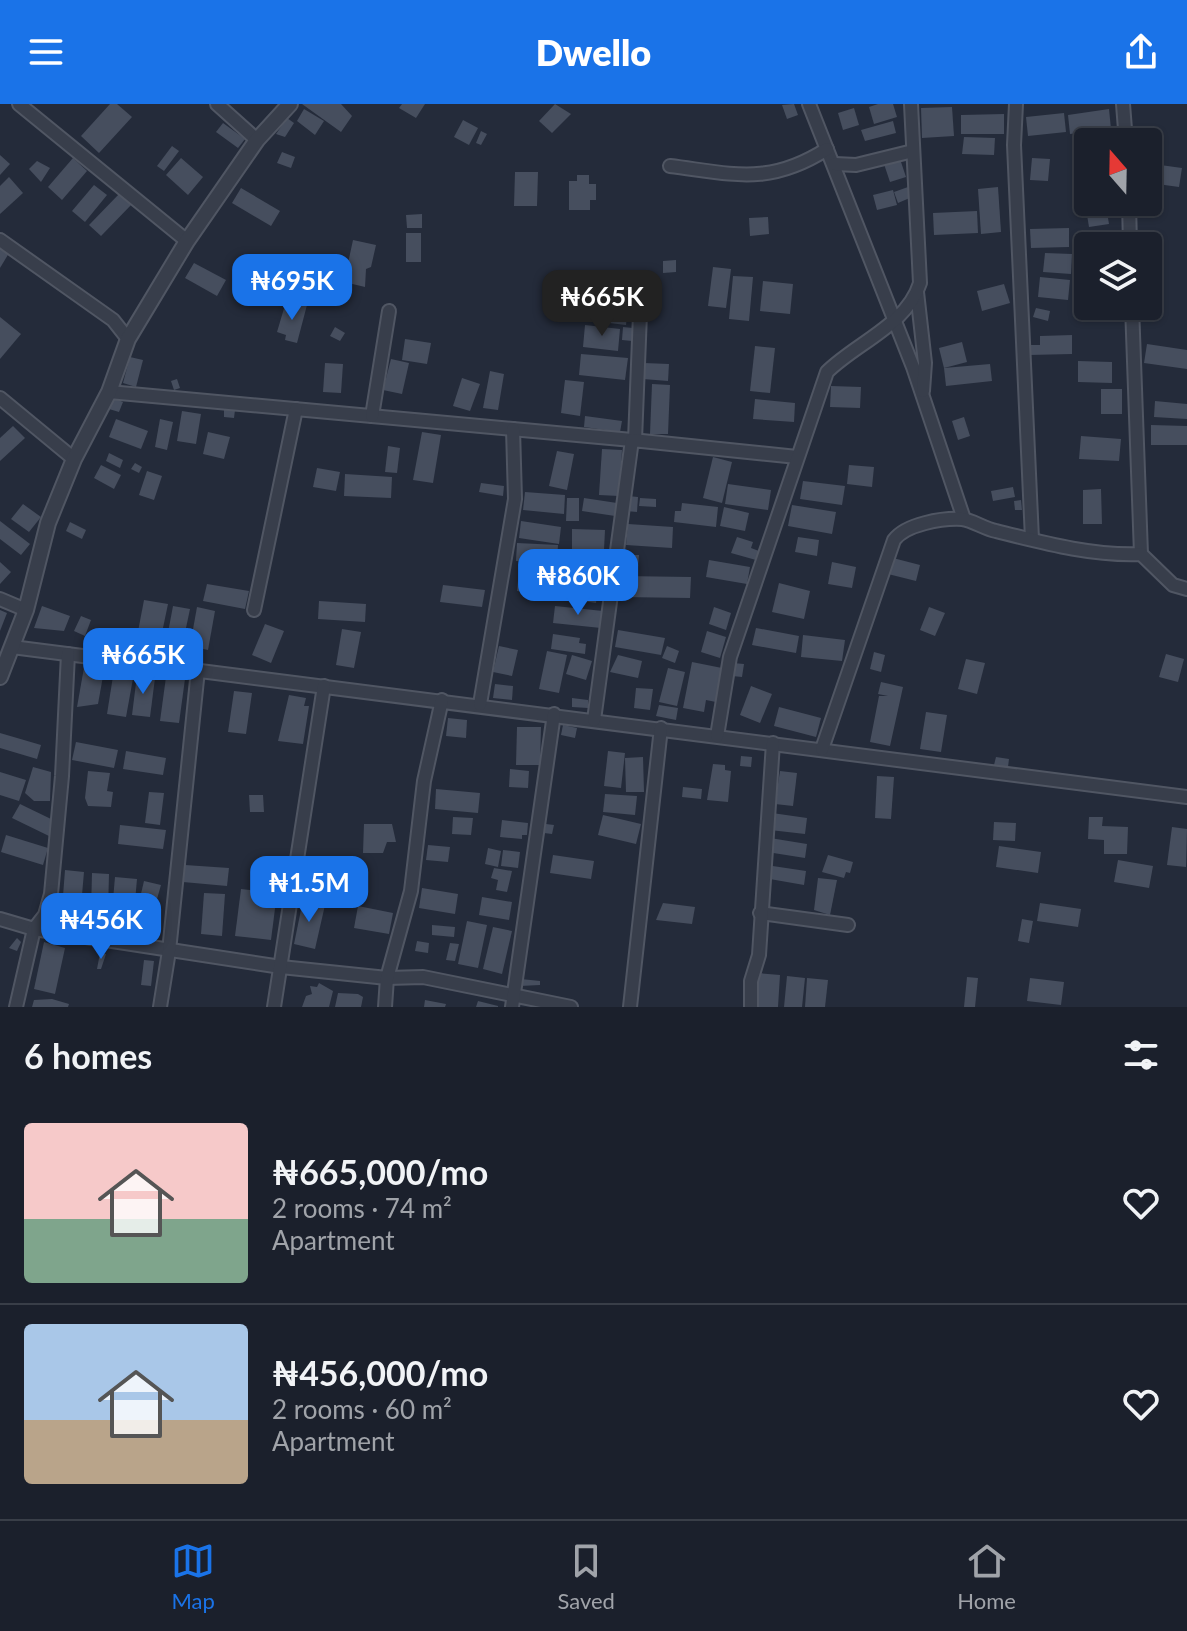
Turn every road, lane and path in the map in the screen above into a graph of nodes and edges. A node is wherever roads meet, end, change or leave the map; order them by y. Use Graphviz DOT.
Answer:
graph roads {
  1 [pos="19,104"];
  2 [pos="217,104"];
  3 [pos="290,104"];
  4 [pos="809,104"];
  5 [pos="911,104"];
  6 [pos="1016,104"];
  7 [pos="1123,104"];
  8 [pos="1125,128"];
  9 [pos="257,140"];
  10 [pos="827,149"];
  11 [pos="913,151"];
  12 [pos="835,164"];
  13 [pos="670,166"];
  14 [pos="0,240"];
  15 [pos="187,241"];
  16 [pos="917,292"];
  17 [pos="389,311"];
  18 [pos="640,314"];
  19 [pos="895,320"];
  20 [pos="1133,320"];
  21 [pos="128,339"];
  22 [pos="109,392"];
  23 [pos="922,394"];
  24 [pos="0,398"];
  25 [pos="296,409"];
  26 [pos="372,416"];
  27 [pos="513,429"];
  28 [pos="633,440"];
  29 [pos="797,457"];
  30 [pos="74,459"];
  31 [pos="964,519"];
  32 [pos="1032,539"];
  33 [pos="1141,554"];
  34 [pos="1187,589"];
  35 [pos="0,599"];
  36 [pos="26,610"];
  37 [pos="254,610"];
  38 [pos="12,647"];
  39 [pos="68,654"];
  40 [pos="198,670"];
  41 [pos="0,677"];
  42 [pos="324,686"];
  43 [pos="442,700"];
  44 [pos="480,704"];
  45 [pos="554,714"];
  46 [pos="594,720"];
  47 [pos="661,728"];
  48 [pos="717,736"];
  49 [pos="773,743"];
  50 [pos="822,749"];
  51 [pos="1187,797"];
  52 [pos="760,913"];
  53 [pos="0,919"];
  54 [pos="848,925"];
  55 [pos="34,929"];
  56 [pos="169,951"];
  57 [pos="281,967"];
  58 [pos="387,978"];
  59 [pos="513,1001"];
  60 [pos="16,1007"];
  61 [pos="160,1007"];
  62 [pos="274,1007"];
  63 [pos="385,1007"];
  64 [pos="571,1007"];
  65 [pos="630,1007"];
  66 [pos="751,1007"];
  1 -- 15 [label="street"];
  2 -- 9 [label="street"];
  3 -- 9 [label="street"];
  4 -- 10 [label="street"];
  5 -- 11 [label="street"];
  6 -- 32 [label="street"];
  7 -- 8 [label="street"];
  9 -- 15 [label="street"];
  10 -- 12 [label="street"];
  10 -- 13 [label="street"];
  11 -- 12 [label="street"];
  11 -- 16 [label="street"];
  12 -- 19 [label="street"];
  14 -- 21 [label="street"];
  15 -- 21 [label="street"];
  16 -- 19 [label="street"];
  16 -- 23 [label="street"];
  17 -- 26 [label="street"];
  18 -- 28 [label="street"];
  19 -- 23 [label="street"];
  19 -- 29 [label="street"];
  20 -- 33 [label="street"];
  21 -- 22 [label="street"];
  22 -- 25 [label="street"];
  22 -- 30 [label="street"];
  23 -- 31 [label="street"];
  24 -- 30 [label="street"];
  25 -- 26 [label="street"];
  25 -- 37 [label="street"];
  26 -- 27 [label="street"];
  27 -- 28 [label="street"];
  27 -- 44 [label="street"];
  28 -- 29 [label="street"];
  28 -- 46 [label="street"];
  29 -- 48 [label="street"];
  30 -- 36 [label="street"];
  31 -- 32 [label="street"];
  31 -- 50 [label="street"];
  32 -- 33 [label="street"];
  33 -- 34 [label="street"];
  35 -- 36 [label="street"];
  36 -- 38 [label="street"];
  38 -- 39 [label="street"];
  38 -- 41 [label="street"];
  39 -- 40 [label="street"];
  39 -- 55 [label="street"];
  40 -- 42 [label="street"];
  40 -- 56 [label="street"];
  42 -- 43 [label="street"];
  42 -- 57 [label="street"];
  43 -- 44 [label="street"];
  43 -- 58 [label="street"];
  44 -- 45 [label="street"];
  45 -- 46 [label="street"];
  45 -- 59 [label="street"];
  46 -- 47 [label="street"];
  47 -- 48 [label="street"];
  47 -- 65 [label="street"];
  48 -- 49 [label="street"];
  49 -- 50 [label="street"];
  49 -- 52 [label="street"];
  50 -- 51 [label="street"];
  52 -- 54 [label="street"];
  52 -- 66 [label="street"];
  53 -- 55 [label="street"];
  55 -- 56 [label="street"];
  55 -- 60 [label="street"];
  56 -- 57 [label="street"];
  56 -- 61 [label="street"];
  57 -- 58 [label="street"];
  57 -- 62 [label="street"];
  58 -- 59 [label="street"];
  58 -- 63 [label="street"];
  59 -- 64 [label="street"];
}
